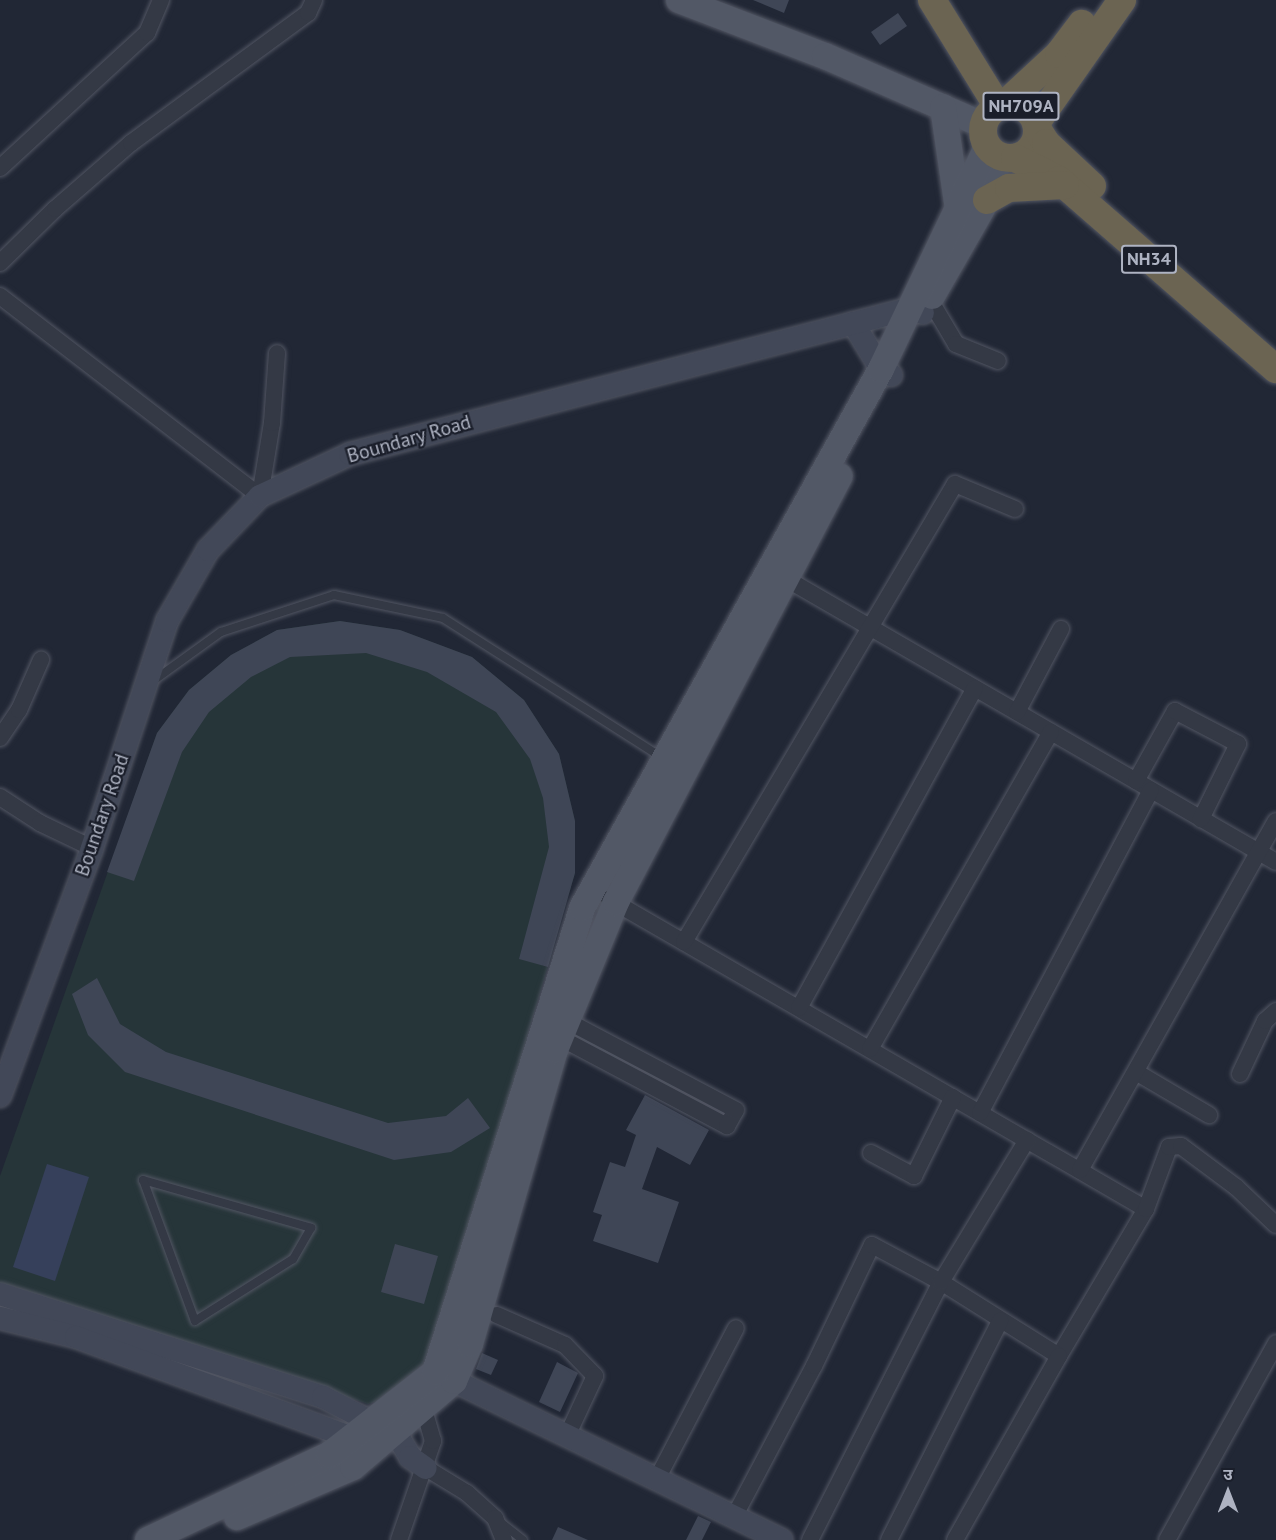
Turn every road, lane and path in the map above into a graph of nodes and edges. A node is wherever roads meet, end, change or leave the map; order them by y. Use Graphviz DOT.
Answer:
graph roads {
  1 [pos="161,0"];
  2 [pos="314,0"];
  3 [pos="679,0"];
  4 [pos="932,0"];
  5 [pos="1100,0"];
  6 [pos="1122,0"];
  7 [pos="943,107"];
  8 [pos="1037,126"];
  9 [pos="998,133"];
  10 [pos="0,168"];
  11 [pos="1065,185"];
  12 [pos="987,200"];
  13 [pos="957,203"];
  14 [pos="0,263"];
  15 [pos="1183,277"];
  16 [pos="0,296"];
  17 [pos="922,307"];
  18 [pos="853,323"];
  19 [pos="1276,346"];
  20 [pos="277,353"];
  21 [pos="998,361"];
  22 [pos="1276,369"];
  23 [pos="886,372"];
  24 [pos="260,496"];
  25 [pos="1015,509"];
  26 [pos="778,574"];
  27 [pos="871,628"];
  28 [pos="1061,629"];
  29 [pos="41,660"];
  30 [pos="146,686"];
  31 [pos="975,688"];
  32 [pos="1017,712"];
  33 [pos="1051,732"];
  34 [pos="0,738"];
  35 [pos="674,765"];
  36 [pos="1143,785"];
  37 [pos="0,797"];
  38 [pos="1201,819"];
  39 [pos="1276,821"];
  40 [pos="92,848"];
  41 [pos="1260,853"];
  42 [pos="1276,862"];
  43 [pos="591,892"];
  44 [pos="616,902"];
  45 [pos="684,942"];
  46 [pos="799,1008"];
  47 [pos="1276,1011"];
  48 [pos="556,1029"];
  49 [pos="870,1049"];
  50 [pos="1136,1072"];
  51 [pos="1240,1074"];
  52 [pos="0,1096"];
  53 [pos="953,1097"];
  54 [pos="980,1113"];
  55 [pos="1209,1115"];
  56 [pos="1027,1140"];
  57 [pos="871,1153"];
  58 [pos="1080,1170"];
  59 [pos="1146,1209"];
  60 [pos="1276,1225"];
  61 [pos="941,1282"];
  62 [pos="0,1294"];
  63 [pos="497,1315"];
  64 [pos="0,1318"];
  65 [pos="195,1321"];
  66 [pos="1000,1321"];
  67 [pos="736,1328"];
  68 [pos="1276,1343"];
  69 [pos="1059,1356"];
  70 [pos="445,1376"];
  71 [pos="423,1407"];
  72 [pos="373,1435"];
  73 [pos="567,1436"];
  74 [pos="418,1463"];
  75 [pos="657,1479"];
  76 [pos="734,1516"];
  77 [pos="495,1518"];
  78 [pos="148,1540"];
  79 [pos="184,1540"];
  80 [pos="399,1540"];
  81 [pos="504,1540"];
  82 [pos="523,1540"];
  83 [pos="782,1540"];
  84 [pos="810,1540"];
  85 [pos="889,1540"];
  86 [pos="955,1540"];
  87 [pos="1167,1540"];
  1 -- 10 [label="street"];
  2 -- 14 [label="street"];
  3 -- 7 [label="main road"];
  4 -- 9 [label="highway, NH709A"];
  5 -- 9 [label="highway"];
  6 -- 8 [label="highway"];
  7 -- 9 [label="main road"];
  7 -- 13 [label="main road"];
  8 -- 9 [label="highway, NH709A"];
  8 -- 9 [label="highway, NH709A"];
  8 -- 15 [label="highway, NH34"];
  9 -- 11 [label="highway, NH34"];
  9 -- 12 [label="main road"];
  9 -- 13 [label="main road"];
  11 -- 12 [label="highway"];
  11 -- 15 [label="highway, NH34"];
  12 -- 17 [label="main road"];
  13 -- 17 [label="main road"];
  15 -- 19 [label="highway, NH34"];
  15 -- 22 [label="highway, NH34"];
  16 -- 24 [label="street"];
  17 -- 18 [label="street, Boundary Road"];
  17 -- 21 [label="street"];
  17 -- 23 [label="main road"];
  18 -- 23 [label="street"];
  18 -- 24 [label="street, Boundary Road"];
  20 -- 24 [label="street"];
  23 -- 26 [label="main road"];
  24 -- 30 [label="street, Boundary Road"];
  25 -- 27 [label="street"];
  26 -- 27 [label="street"];
  26 -- 35 [label="main road"];
  27 -- 31 [label="street"];
  27 -- 45 [label="street"];
  28 -- 32 [label="street"];
  29 -- 34 [label="street"];
  30 -- 35 [label="lane"];
  30 -- 40 [label="street, Boundary Road"];
  31 -- 32 [label="street"];
  31 -- 46 [label="street"];
  32 -- 33 [label="street"];
  33 -- 36 [label="street"];
  33 -- 49 [label="street"];
  35 -- 43 [label="main road"];
  35 -- 44 [label="main road"];
  36 -- 38 [label="street"];
  36 -- 38 [label="street"];
  36 -- 54 [label="street"];
  37 -- 40 [label="street"];
  38 -- 41 [label="street"];
  39 -- 41 [label="street"];
  40 -- 52 [label="street, Boundary Road"];
  41 -- 42 [label="street"];
  41 -- 50 [label="street"];
  43 -- 44 [label="street"];
  43 -- 48 [label="main road"];
  44 -- 45 [label="street"];
  44 -- 48 [label="main road"];
  45 -- 46 [label="street"];
  46 -- 49 [label="street"];
  47 -- 51 [label="street"];
  48 -- 48 [label="street"];
  48 -- 70 [label="main road"];
  49 -- 53 [label="street"];
  50 -- 55 [label="street"];
  50 -- 58 [label="street"];
  53 -- 54 [label="street"];
  53 -- 57 [label="street"];
  54 -- 56 [label="street"];
  56 -- 58 [label="street"];
  56 -- 61 [label="street"];
  58 -- 59 [label="street"];
  59 -- 60 [label="street"];
  59 -- 69 [label="street"];
  61 -- 66 [label="street"];
  61 -- 76 [label="street"];
  61 -- 84 [label="street"];
  62 -- 72 [label="street"];
  63 -- 73 [label="street"];
  64 -- 72 [label="street"];
  65 -- 65 [label="lane"];
  66 -- 69 [label="street"];
  66 -- 85 [label="street"];
  67 -- 75 [label="street"];
  68 -- 87 [label="street"];
  69 -- 86 [label="street"];
  70 -- 71 [label="main road"];
  70 -- 72 [label="main road"];
  70 -- 73 [label="street"];
  71 -- 72 [label="main road"];
  71 -- 74 [label="street"];
  72 -- 74 [label="street"];
  72 -- 78 [label="main road"];
  72 -- 79 [label="main road"];
  73 -- 75 [label="street"];
  74 -- 77 [label="street"];
  74 -- 80 [label="street"];
  75 -- 76 [label="street"];
  76 -- 83 [label="street"];
  77 -- 81 [label="street"];
  77 -- 82 [label="lane"];
}
